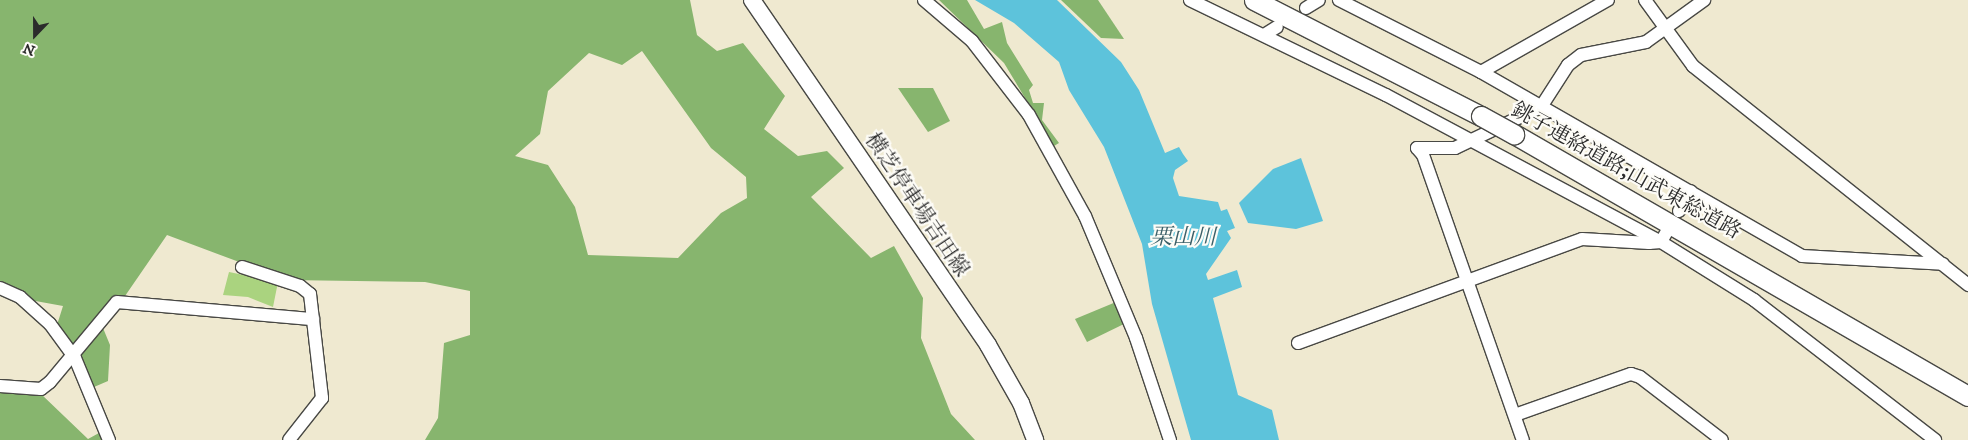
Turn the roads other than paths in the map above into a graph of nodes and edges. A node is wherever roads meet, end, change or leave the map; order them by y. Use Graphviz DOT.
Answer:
graph roads {
  1 [pos="752,0"];
  2 [pos="924,0"];
  3 [pos="1190,0"];
  4 [pos="1254,0"];
  5 [pos="1319,0"];
  6 [pos="1339,0"];
  7 [pos="1608,0"];
  8 [pos="1644,0"];
  9 [pos="1704,0"];
  10 [pos="1306,8"];
  11 [pos="1277,27"];
  12 [pos="1665,32"];
  13 [pos="1264,35"];
  14 [pos="1481,72"];
  15 [pos="1541,108"];
  16 [pos="1470,138"];
  17 [pos="1691,191"];
  18 [pos="1679,211"];
  19 [pos="1664,236"];
  20 [pos="1943,264"];
  21 [pos="242,267"];
  22 [pos="1466,281"];
  23 [pos="1968,285"];
  24 [pos="0,288"];
  25 [pos="314,319"];
  26 [pos="1298,343"];
  27 [pos="75,358"];
  28 [pos="0,386"];
  29 [pos="1968,396"];
  30 [pos="1515,415"];
  31 [pos="109,440"];
  32 [pos="289,440"];
  33 [pos="1035,440"];
  34 [pos="1170,440"];
  35 [pos="1523,440"];
  36 [pos="1722,440"];
  37 [pos="1935,440"];
  1 -- 33 [label="main road, 横芝停車場吉田線"];
  2 -- 34 [label="street"];
  3 -- 13 [label="street"];
  4 -- 29 [label="highway, 銚子連絡道路;山武東総道路, bridge"];
  5 -- 10 [label="street"];
  6 -- 14 [label="street"];
  7 -- 14 [label="street"];
  8 -- 12 [label="street"];
  9 -- 12 [label="street"];
  11 -- 13 [label="street"];
  12 -- 15 [label="street"];
  12 -- 20 [label="street"];
  13 -- 16 [label="street"];
  14 -- 15 [label="street"];
  15 -- 16 [label="street"];
  15 -- 17 [label="street"];
  16 -- 19 [label="street"];
  16 -- 22 [label="street"];
  17 -- 18 [label="street"];
  17 -- 20 [label="street"];
  19 -- 22 [label="street"];
  19 -- 37 [label="street"];
  20 -- 23 [label="street"];
  21 -- 25 [label="street"];
  22 -- 26 [label="street"];
  22 -- 30 [label="street"];
  24 -- 27 [label="street"];
  25 -- 27 [label="street"];
  25 -- 32 [label="street"];
  27 -- 28 [label="street"];
  27 -- 31 [label="street"];
  30 -- 35 [label="street"];
  30 -- 36 [label="street"];
}
